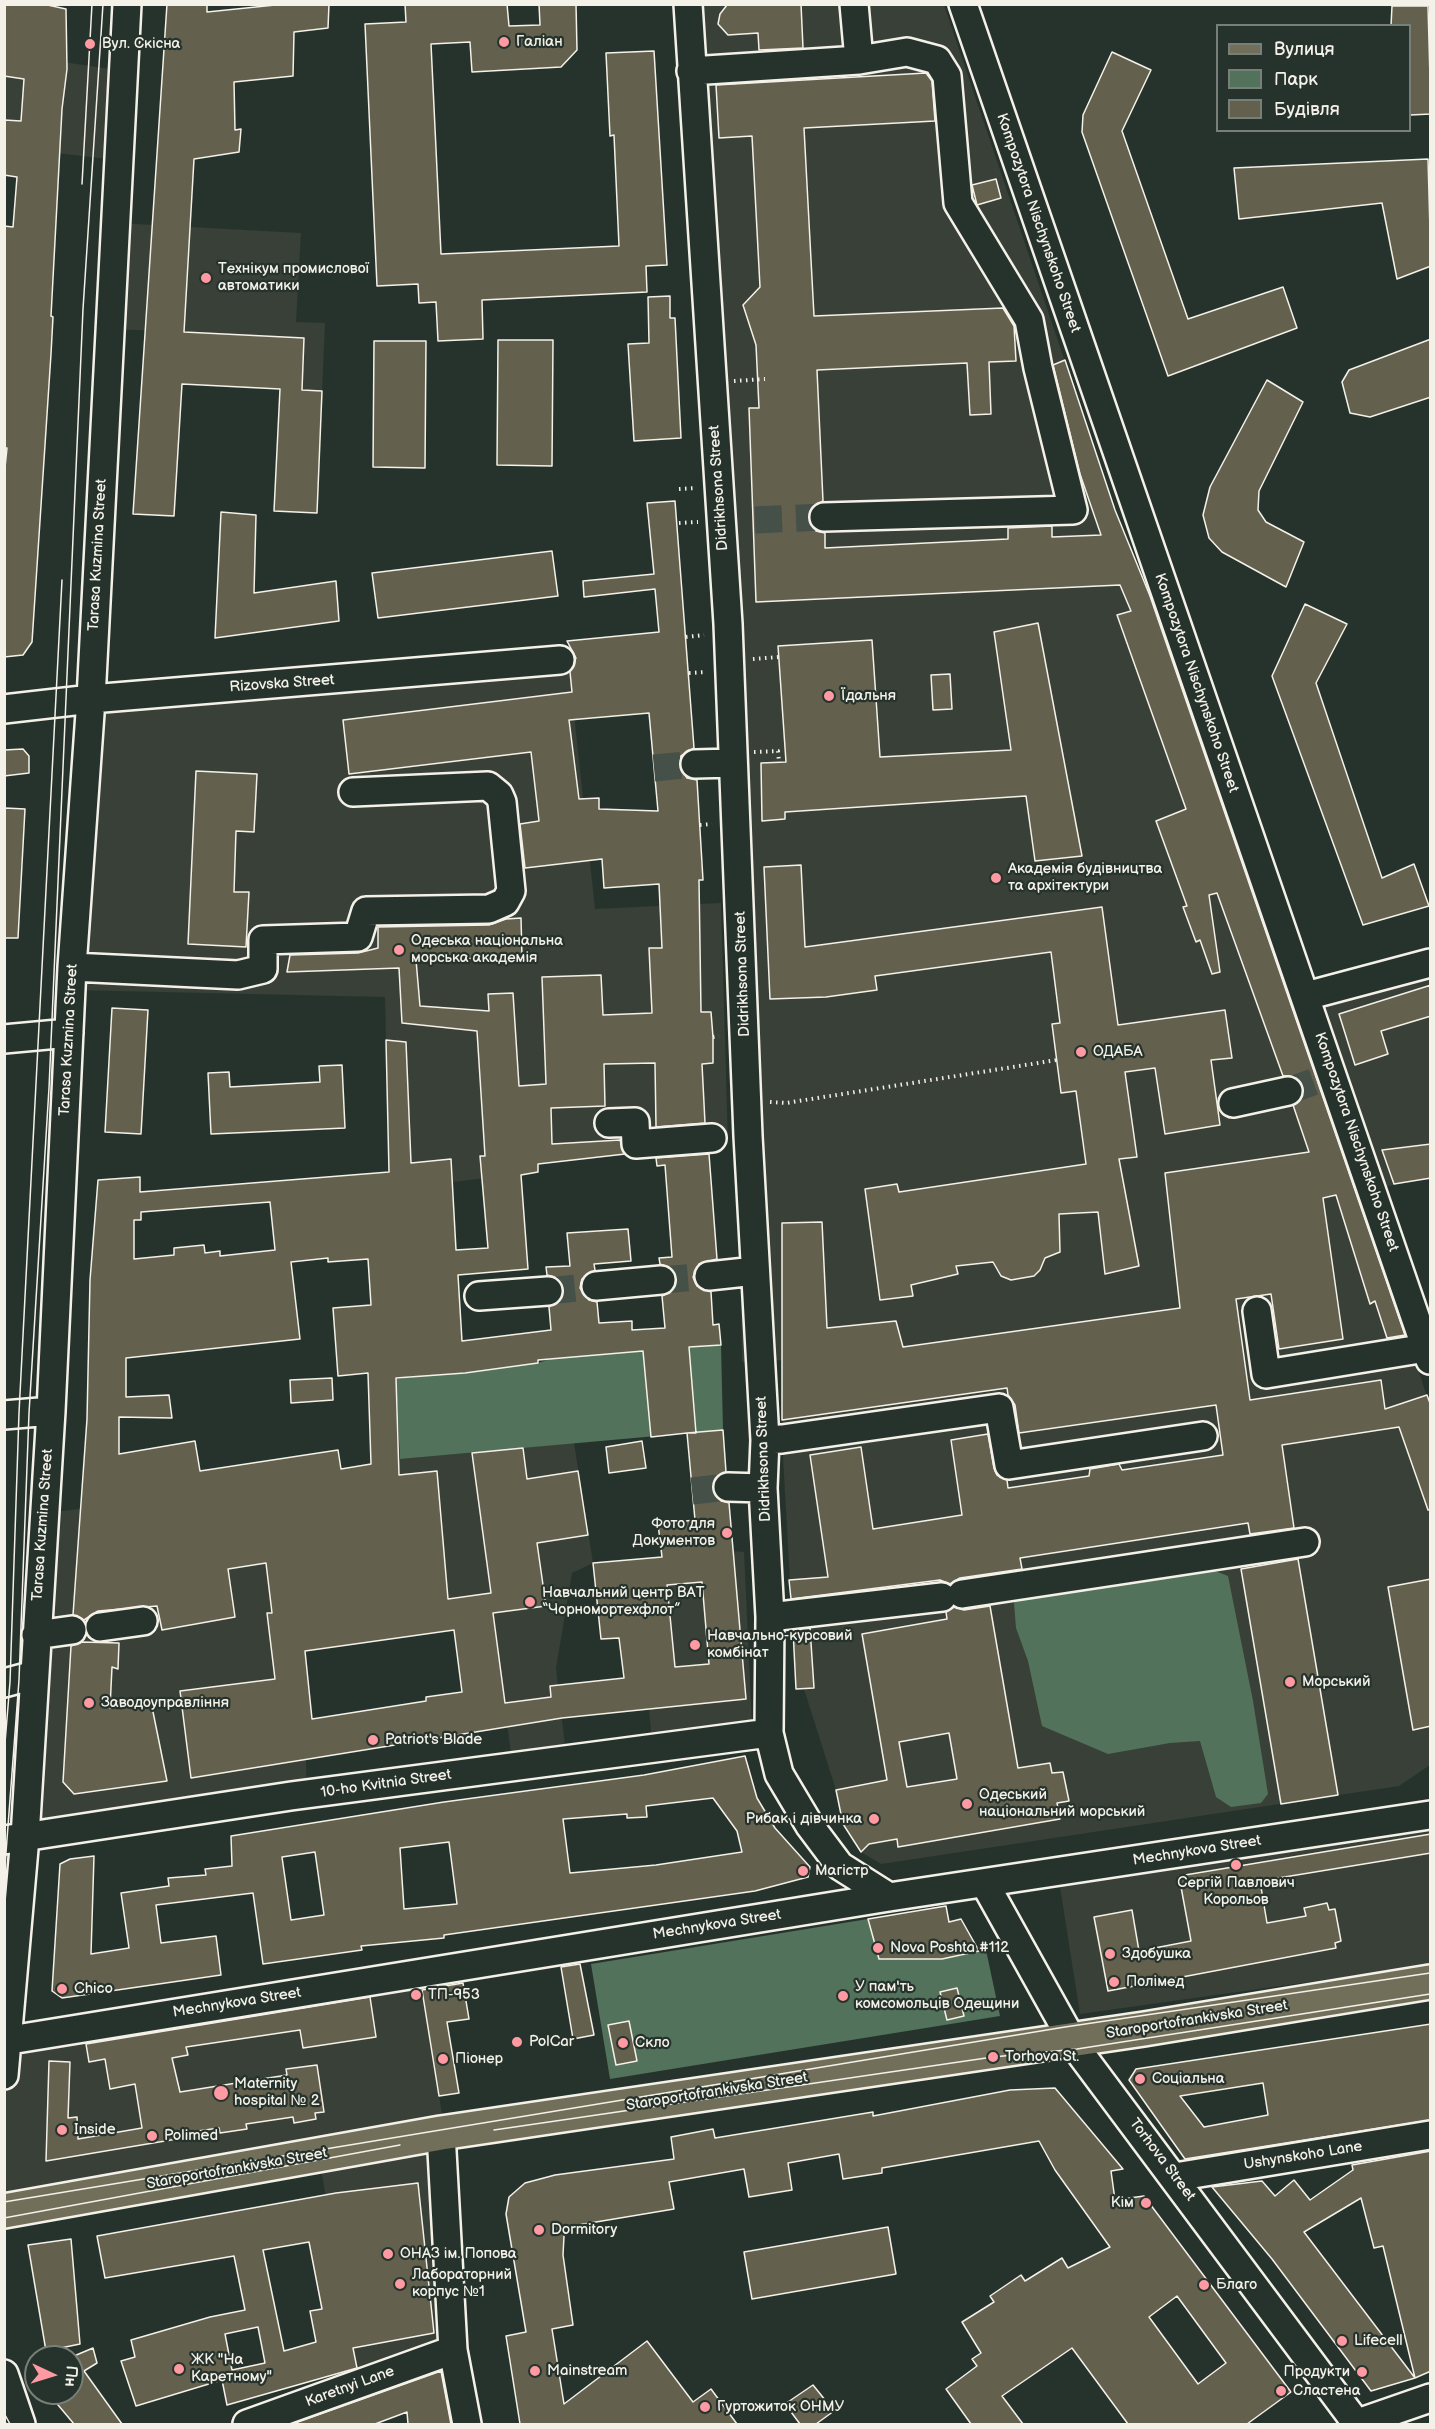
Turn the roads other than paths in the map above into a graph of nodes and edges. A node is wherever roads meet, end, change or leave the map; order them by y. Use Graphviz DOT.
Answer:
graph roads {
  1 [pos="127,4"];
  2 [pos="688,4"];
  3 [pos="854,4"];
  4 [pos="963,4"];
  5 [pos="859,60"];
  6 [pos="691,71"];
  7 [pos="824,517"];
  8 [pos="560,660"];
  9 [pos="91,699"];
  10 [pos="4,709"];
  11 [pos="737,758"];
  12 [pos="696,764"];
  13 [pos="353,792"];
  14 [pos="1431,963"];
  15 [pos="72,967"];
  16 [pos="1306,996"];
  17 [pos="69,1033"];
  18 [pos="4,1039"];
  19 [pos="1288,1091"];
  20 [pos="1233,1103"];
  21 [pos="609,1123"];
  22 [pos="712,1138"];
  23 [pos="755,1271"];
  24 [pos="710,1276"];
  25 [pos="661,1280"];
  26 [pos="596,1286"];
  27 [pos="548,1291"];
  28 [pos="479,1296"];
  29 [pos="1257,1311"];
  30 [pos="1429,1354"];
  31 [pos="51,1411"];
  32 [pos="4,1414"];
  33 [pos="1203,1436"];
  34 [pos="765,1440"];
  35 [pos="728,1487"];
  36 [pos="764,1488"];
  37 [pos="1305,1542"];
  38 [pos="770,1617"];
  39 [pos="143,1621"];
  40 [pos="100,1627"];
  41 [pos="72,1630"];
  42 [pos="36,1635"];
  43 [pos="34,1675"];
  44 [pos="4,1683"];
  45 [pos="769,1733"];
  46 [pos="1431,1815"];
  47 [pos="15,1838"];
  48 [pos="985,1884"];
  49 [pos="889,1897"];
  50 [pos="1431,1982"];
  51 [pos="1072,2038"];
  52 [pos="6,2041"];
  53 [pos="4,2075"];
  54 [pos="441,2133"];
  55 [pos="1431,2136"];
  56 [pos="1175,2177"];
  57 [pos="4,2211"];
  58 [pos="453,2350"];
  59 [pos="4,2374"];
  60 [pos="1431,2398"];
  61 [pos="15,2423"];
  62 [pos="247,2424"];
  63 [pos="467,2424"];
  64 [pos="1356,2424"];
  1 -- 9 [label="street, Tarasa Kuzmina Street"];
  2 -- 6 [label="street, Didrikhsona Street"];
  3 -- 5 [label="street"];
  4 -- 16 [label="street, Kompozytora Nischynskoho Street"];
  5 -- 6 [label="street"];
  5 -- 7 [label="street"];
  6 -- 11 [label="street, Didrikhsona Street"];
  8 -- 9 [label="street, Rizovska Street"];
  9 -- 10 [label="street, Rizovska Street"];
  9 -- 15 [label="street, Tarasa Kuzmina Street"];
  11 -- 12 [label="street"];
  11 -- 23 [label="street, Didrikhsona Street"];
  13 -- 15 [label="street"];
  14 -- 16 [label="street"];
  15 -- 17 [label="street, Tarasa Kuzmina Street"];
  16 -- 30 [label="street, Kompozytora Nischynskoho Street"];
  17 -- 18 [label="street"];
  17 -- 31 [label="street, Tarasa Kuzmina Street"];
  19 -- 20 [label="street"];
  21 -- 22 [label="street"];
  23 -- 24 [label="street"];
  23 -- 34 [label="street, Didrikhsona Street"];
  25 -- 26 [label="street"];
  27 -- 28 [label="street"];
  29 -- 30 [label="street"];
  31 -- 32 [label="street"];
  31 -- 42 [label="street, Tarasa Kuzmina Street"];
  33 -- 34 [label="street"];
  34 -- 36 [label="street, Didrikhsona Street"];
  35 -- 36 [label="street"];
  36 -- 38 [label="street, Didrikhsona Street"];
  37 -- 38 [label="street"];
  38 -- 45 [label="street, Didrikhsona Street"];
  39 -- 40 [label="street"];
  41 -- 42 [label="street"];
  42 -- 43 [label="street, Tarasa Kuzmina Street"];
  43 -- 44 [label="street"];
  43 -- 47 [label="street, Tarasa Kuzmina Street"];
  45 -- 47 [label="street, 10-ho Kvitnia Street"];
  45 -- 49 [label="street, Didrikhsona Street"];
  46 -- 48 [label="street, Mechnykova Street"];
  47 -- 52 [label="street, Tarasa Kuzmina Street"];
  48 -- 49 [label="street, Mechnykova Street"];
  48 -- 51 [label="street, Torhova Street"];
  49 -- 52 [label="street, Mechnykova Street"];
  50 -- 51 [label="main road, Staroportofrankivska Street"];
  51 -- 54 [label="main road, Staroportofrankivska Street"];
  51 -- 56 [label="street, Torhova Street"];
  52 -- 53 [label="street, Tarasa Kuzmina Street"];
  54 -- 57 [label="main road, Staroportofrankivska Street"];
  54 -- 58 [label="street"];
  55 -- 56 [label="street, Ushynskoho Lane"];
  56 -- 64 [label="street, Torhova Street"];
  58 -- 62 [label="street, Karetnyi Lane"];
  58 -- 63 [label="street"];
  59 -- 61 [label="street"];
  60 -- 64 [label="street"];
}
